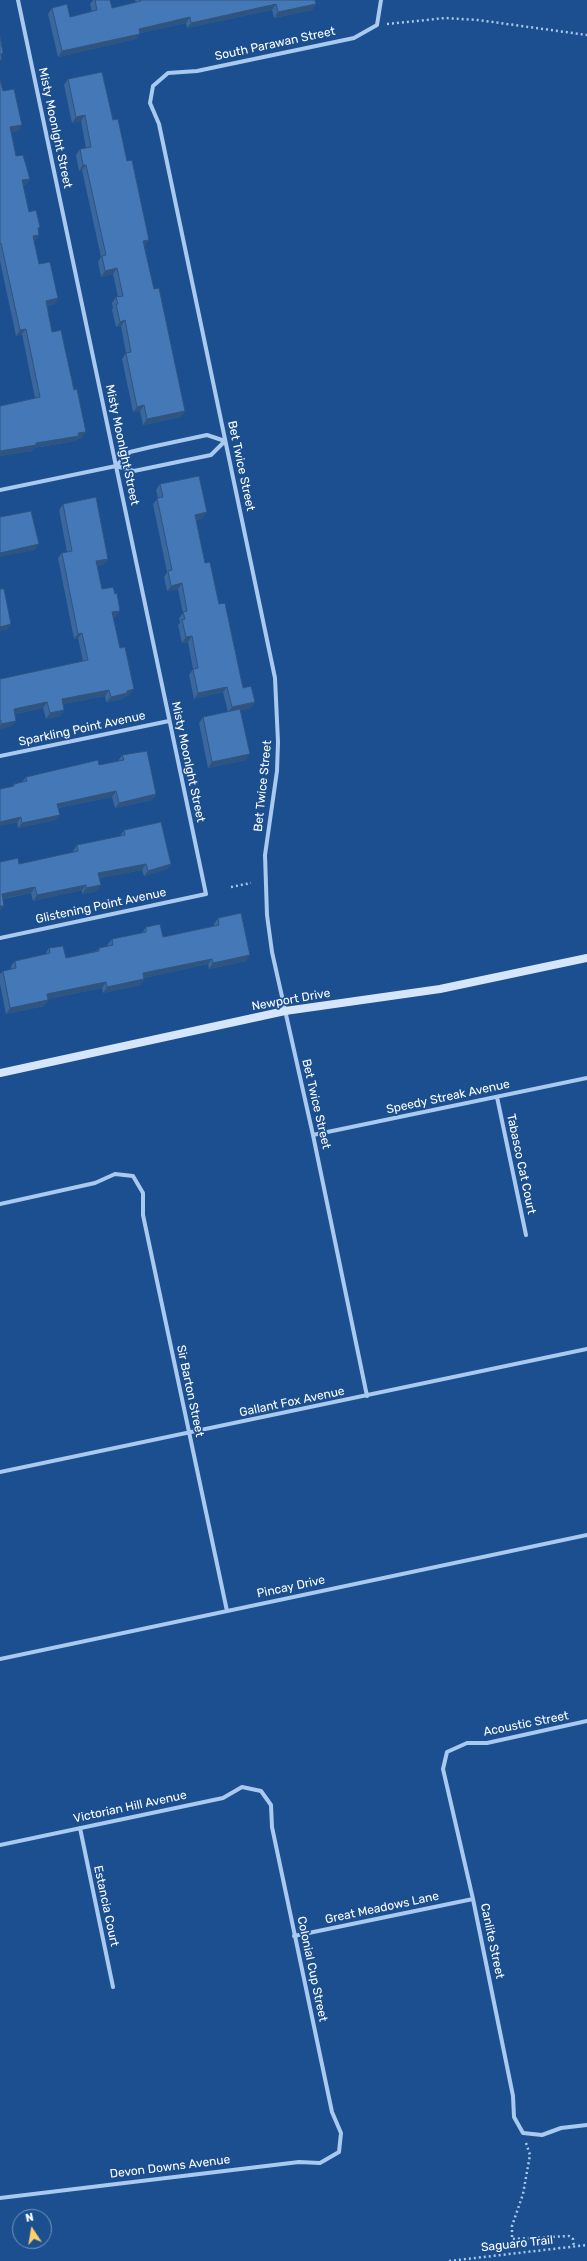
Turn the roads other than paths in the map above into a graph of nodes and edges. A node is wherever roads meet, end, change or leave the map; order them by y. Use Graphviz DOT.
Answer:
graph roads {
  1 [pos="18,0"];
  2 [pos="381,0"];
  3 [pos="153,86"];
  4 [pos="225,441"];
  5 [pos="116,466"];
  6 [pos="0,490"];
  7 [pos="169,720"];
  8 [pos="0,756"];
  9 [pos="206,894"];
  10 [pos="0,938"];
  11 [pos="587,958"];
  12 [pos="285,1011"];
  13 [pos="0,1073"];
  14 [pos="587,1078"];
  15 [pos="497,1097"];
  16 [pos="313,1135"];
  17 [pos="0,1204"];
  18 [pos="526,1235"];
  19 [pos="587,1349"];
  20 [pos="367,1396"];
  21 [pos="189,1433"];
  22 [pos="0,1472"];
  23 [pos="587,1535"];
  24 [pos="227,1611"];
  25 [pos="0,1659"];
  26 [pos="587,1722"];
  27 [pos="447,1752"];
  28 [pos="261,1791"];
  29 [pos="80,1828"];
  30 [pos="0,1845"];
  31 [pos="473,1899"];
  32 [pos="294,1936"];
  33 [pos="113,1987"];
  34 [pos="587,2125"];
  35 [pos="339,2152"];
  36 [pos="0,2198"];
  1 -- 5 [label="street, Misty Moonlght Street"];
  2 -- 3 [label="street, South Parawan Street"];
  3 -- 4 [label="street, Bet Twice Street"];
  4 -- 5 [label="street"];
  4 -- 5 [label="street"];
  4 -- 12 [label="street, Bet Twice Street"];
  5 -- 6 [label="street"];
  5 -- 7 [label="street, Misty Moonlght Street"];
  7 -- 8 [label="street, Sparkling Point Avenue"];
  7 -- 9 [label="street, Misty Moonlght Street"];
  9 -- 10 [label="street, Glistening Point Avenue"];
  11 -- 12 [label="street, Newport Drive"];
  12 -- 13 [label="street, Newport Drive"];
  12 -- 16 [label="street, Bet Twice Street"];
  14 -- 15 [label="street, Speedy Streak Avenue"];
  15 -- 16 [label="street, Speedy Streak Avenue"];
  15 -- 18 [label="street, Tabasco Cat Court"];
  16 -- 20 [label="street, Bet Twice Street"];
  17 -- 21 [label="street, Sir Barton Street"];
  19 -- 20 [label="street, Gallant Fox Avenue"];
  20 -- 21 [label="street, Gallant Fox Avenue"];
  21 -- 22 [label="street, Gallant Fox Avenue"];
  21 -- 24 [label="street, Sir Barton Street"];
  23 -- 24 [label="street, Pincay Drive"];
  24 -- 25 [label="street, Pincay Drive"];
  26 -- 27 [label="street, Acoustic Street"];
  27 -- 31 [label="street, Canlite Street"];
  28 -- 29 [label="street, Victorian Hill Avenue"];
  28 -- 32 [label="street, Colonial Cup Street"];
  29 -- 30 [label="street, Victorian Hill Avenue"];
  29 -- 33 [label="street, Estancia Court"];
  31 -- 32 [label="street, Great Meadows Lane"];
  31 -- 34 [label="street, Canlite Street"];
  32 -- 35 [label="street, Colonial Cup Street"];
  35 -- 36 [label="street, Devon Downs Avenue"];
}
